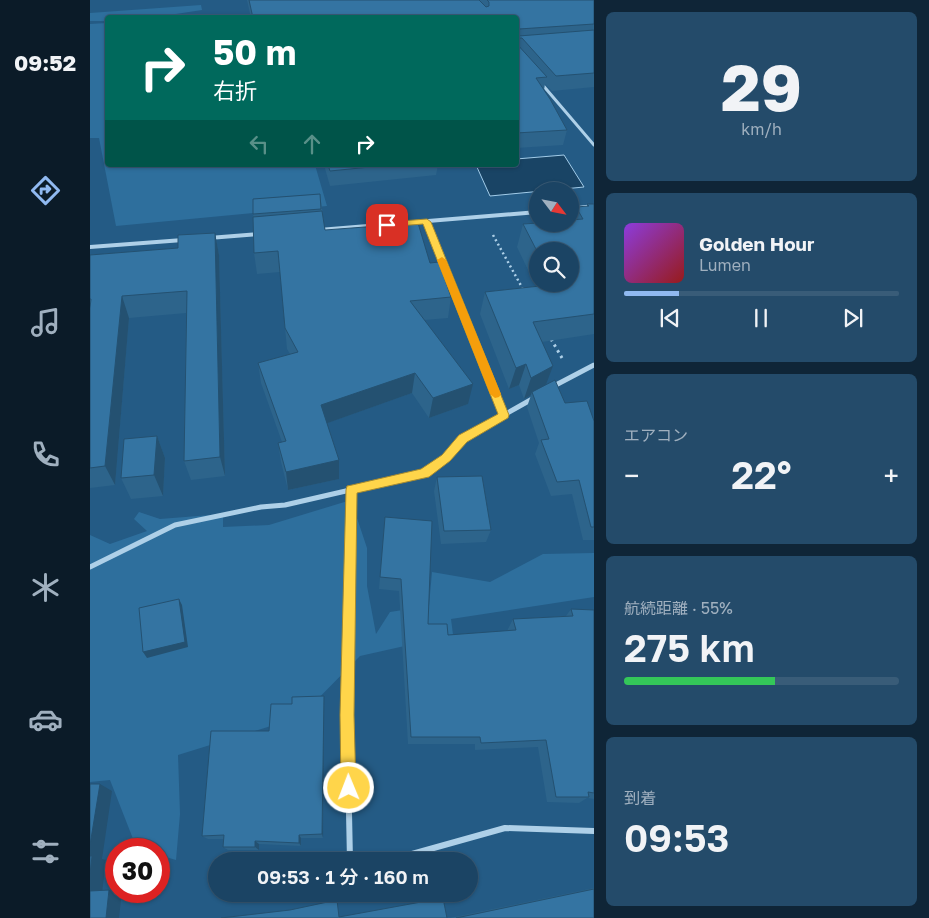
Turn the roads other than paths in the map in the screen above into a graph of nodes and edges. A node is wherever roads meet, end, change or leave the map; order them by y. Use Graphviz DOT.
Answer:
graph roads {
  1 [pos="536,77"];
  2 [pos="594,145"];
  3 [pos="594,206"];
  4 [pos="579,208"];
  5 [pos="529,213"];
  6 [pos="427,222"];
  7 [pos="318,230"];
  8 [pos="268,234"];
  9 [pos="199,239"];
  10 [pos="189,240"];
  11 [pos="90,247"];
  12 [pos="594,364"];
  13 [pos="546,391"];
  14 [pos="538,396"];
  15 [pos="504,415"];
  16 [pos="352,490"];
  17 [pos="90,566"];
  18 [pos="594,831"];
  19 [pos="350,852"];
  20 [pos="419,852"];
  1 -- 2 [label="street"];
  3 -- 4 [label="street"];
  5 -- 6 [label="street"];
  6 -- 7 [label="street"];
  6 -- 15 [label="street"];
  8 -- 9 [label="street"];
  10 -- 11 [label="street"];
  12 -- 13 [label="street"];
  14 -- 15 [label="street"];
  15 -- 16 [label="street"];
  16 -- 17 [label="street"];
  16 -- 19 [label="street"];
  18 -- 20 [label="street"];
}
